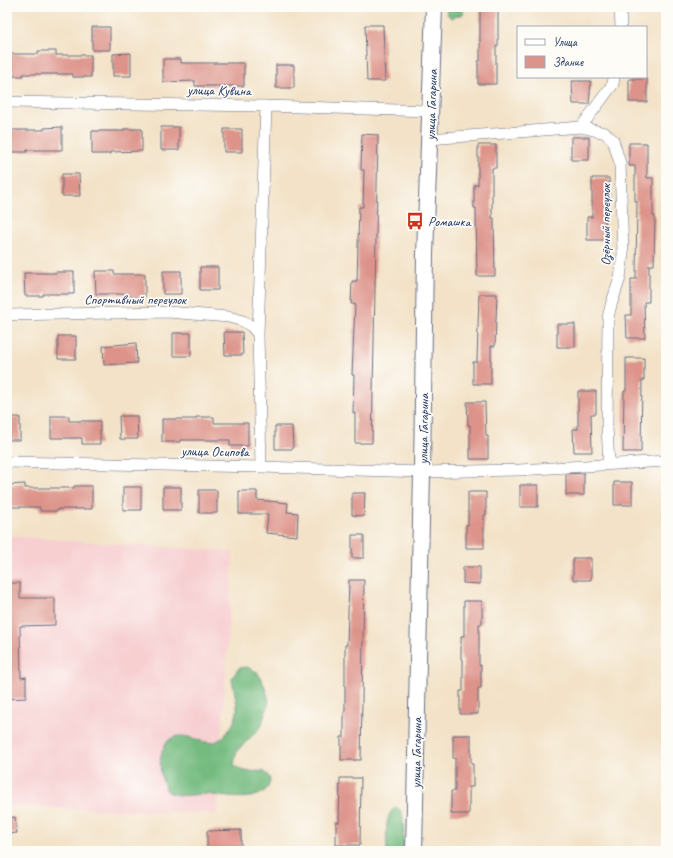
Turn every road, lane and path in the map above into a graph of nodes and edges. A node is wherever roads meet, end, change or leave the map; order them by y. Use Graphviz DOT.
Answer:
graph roads {
  1 [pos="434,7"];
  2 [pos="620,7"];
  3 [pos="621,26"];
  4 [pos="614,78"];
  5 [pos="7,102"];
  6 [pos="266,106"];
  7 [pos="431,111"];
  8 [pos="581,127"];
  9 [pos="429,139"];
  10 [pos="7,315"];
  11 [pos="258,334"];
  12 [pos="666,461"];
  13 [pos="7,462"];
  14 [pos="609,465"];
  15 [pos="261,467"];
  16 [pos="422,472"];
  17 [pos="414,851"];
  1 -- 7 [label="main road, улица Гагарина"];
  2 -- 3 [label="street"];
  4 -- 8 [label="street"];
  5 -- 6 [label="street, улица Кувина"];
  6 -- 7 [label="street, улица Кувина"];
  6 -- 11 [label="street"];
  7 -- 9 [label="main road, улица Гагарина"];
  8 -- 9 [label="street, Озёрный переулок"];
  8 -- 14 [label="street, Озёрный переулок"];
  9 -- 16 [label="main road, улица Гагарина"];
  10 -- 11 [label="street, Спортивный переулок"];
  11 -- 15 [label="street"];
  12 -- 14 [label="street, улица Осипова"];
  13 -- 15 [label="street, улица Осипова"];
  14 -- 16 [label="street, улица Осипова"];
  15 -- 16 [label="street, улица Осипова"];
  16 -- 17 [label="main road, улица Гагарина"];
}
